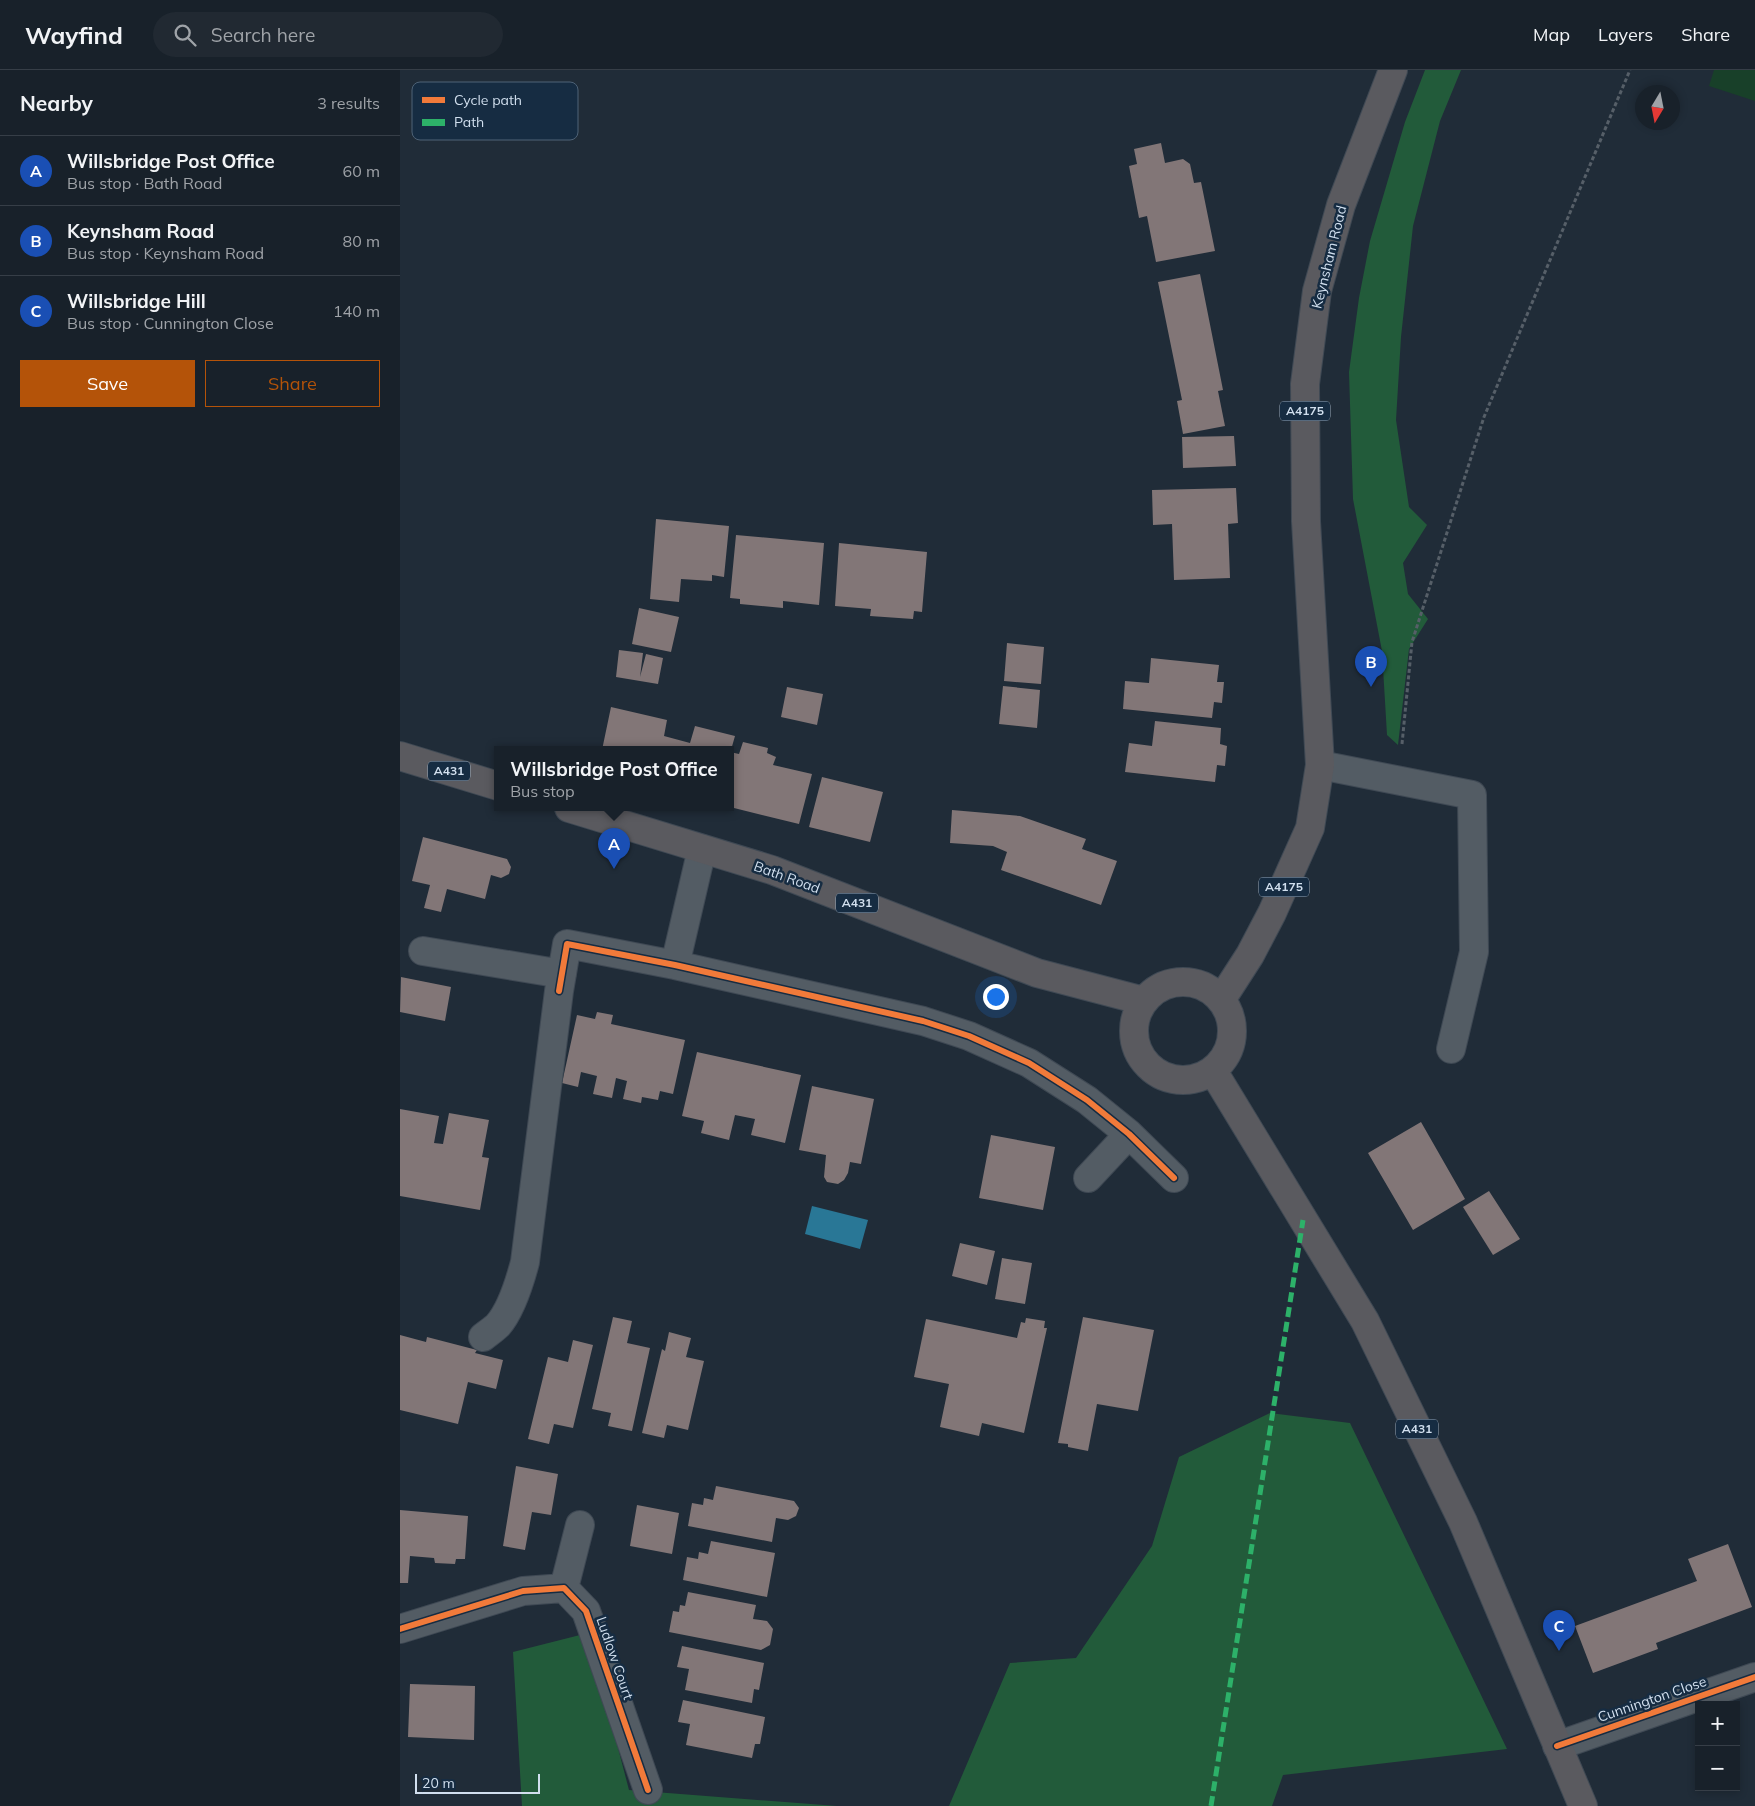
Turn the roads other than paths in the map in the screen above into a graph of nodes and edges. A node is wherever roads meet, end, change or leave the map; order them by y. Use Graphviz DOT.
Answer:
graph roads {
  1 [pos="1393,70"];
  2 [pos="400,756"];
  3 [pos="1320,765"];
  4 [pos="494,785"];
  5 [pos="578,811"];
  6 [pos="702,849"];
  7 [pos="423,951"];
  8 [pos="675,965"];
  9 [pos="561,982"];
  10 [pos="1222,1000"];
  11 [pos="1144,1002"];
  12 [pos="1451,1048"];
  13 [pos="1213,1071"];
  14 [pos="1129,1134"];
  15 [pos="1088,1178"];
  16 [pos="1174,1178"];
  17 [pos="483,1338"];
  18 [pos="580,1525"];
  19 [pos="564,1588"];
  20 [pos="400,1629"];
  21 [pos="1755,1677"];
  22 [pos="1557,1746"];
  23 [pos="648,1790"];
  24 [pos="1583,1806"];
  1 -- 3 [label="main road, Keynsham Road / A4175"];
  2 -- 4 [label="main road, A431"];
  3 -- 10 [label="main road, Keynsham Road / A4175"];
  3 -- 12 [label="street"];
  5 -- 6 [label="main road, Bath Road / A431"];
  6 -- 8 [label="street"];
  6 -- 11 [label="main road, Bath Road / A431"];
  7 -- 9 [label="street"];
  8 -- 9 [label="street"];
  8 -- 14 [label="street"];
  9 -- 17 [label="street"];
  10 -- 11 [label="main road"];
  10 -- 13 [label="main road"];
  11 -- 13 [label="main road"];
  13 -- 22 [label="main road, A431"];
  14 -- 15 [label="street"];
  14 -- 16 [label="street"];
  18 -- 19 [label="street"];
  19 -- 20 [label="street"];
  19 -- 23 [label="street, Ludlow Court"];
  21 -- 22 [label="street, Cunnington Close"];
  22 -- 24 [label="main road, A431"];
}
